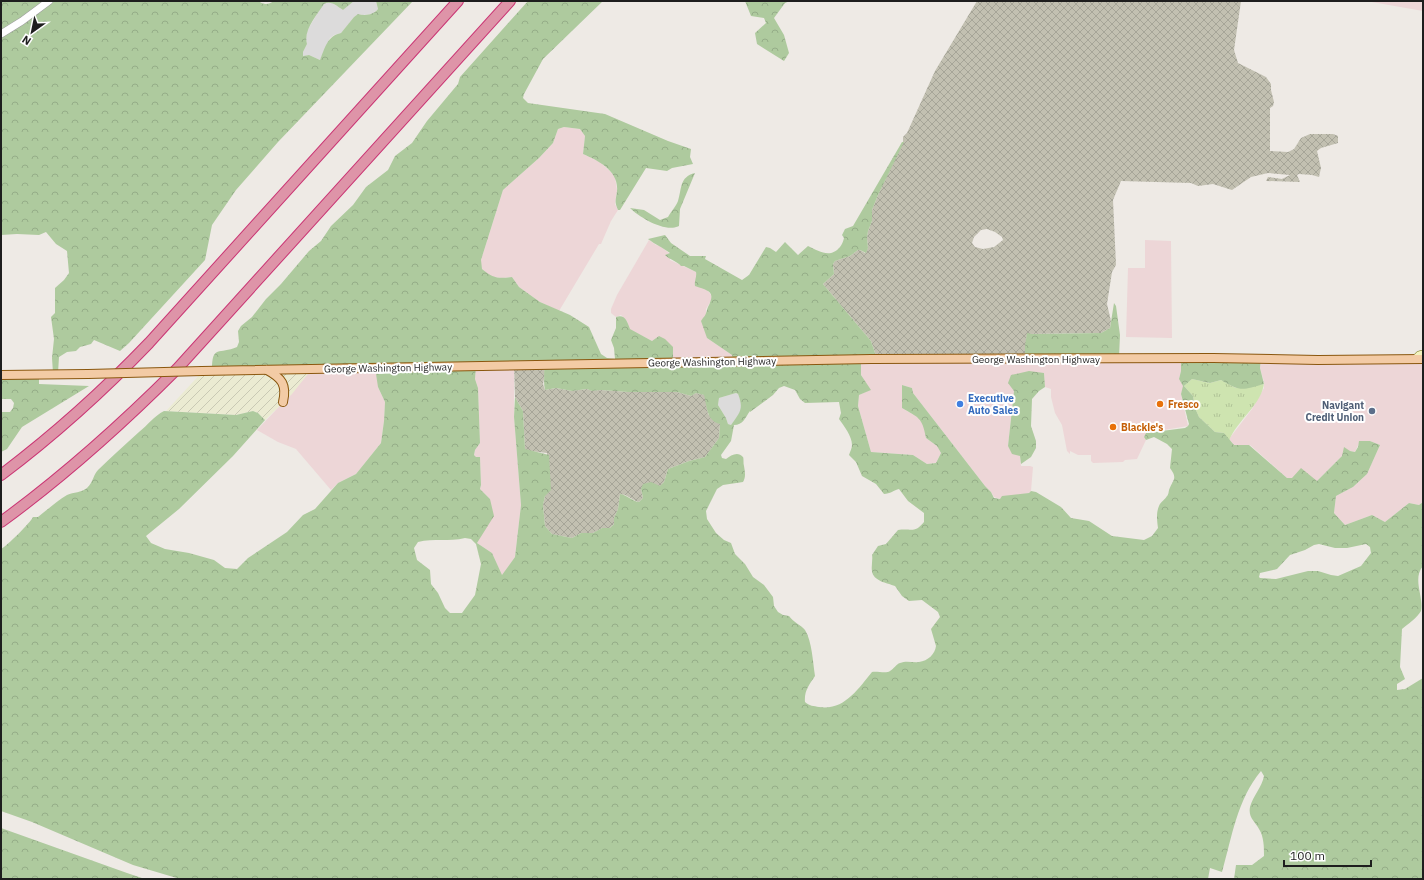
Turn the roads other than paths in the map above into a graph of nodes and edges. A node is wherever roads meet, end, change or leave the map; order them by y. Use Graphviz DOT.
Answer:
graph roads {
  1 [pos="49,1"];
  2 [pos="458,1"];
  3 [pos="510,1"];
  4 [pos="1,34"];
  5 [pos="1423,354"];
  6 [pos="1420,359"];
  7 [pos="266,370"];
  8 [pos="1,375"];
  9 [pos="283,402"];
  10 [pos="1,476"];
  11 [pos="1,522"];
  1 -- 4 [label="street"];
  2 -- 10 [label="highway"];
  3 -- 11 [label="highway"];
  5 -- 6 [label="main road"];
  6 -- 7 [label="main road, George Washington Highway"];
  7 -- 8 [label="main road, George Washington Highway, bridge"];
  7 -- 9 [label="main road"];
}
